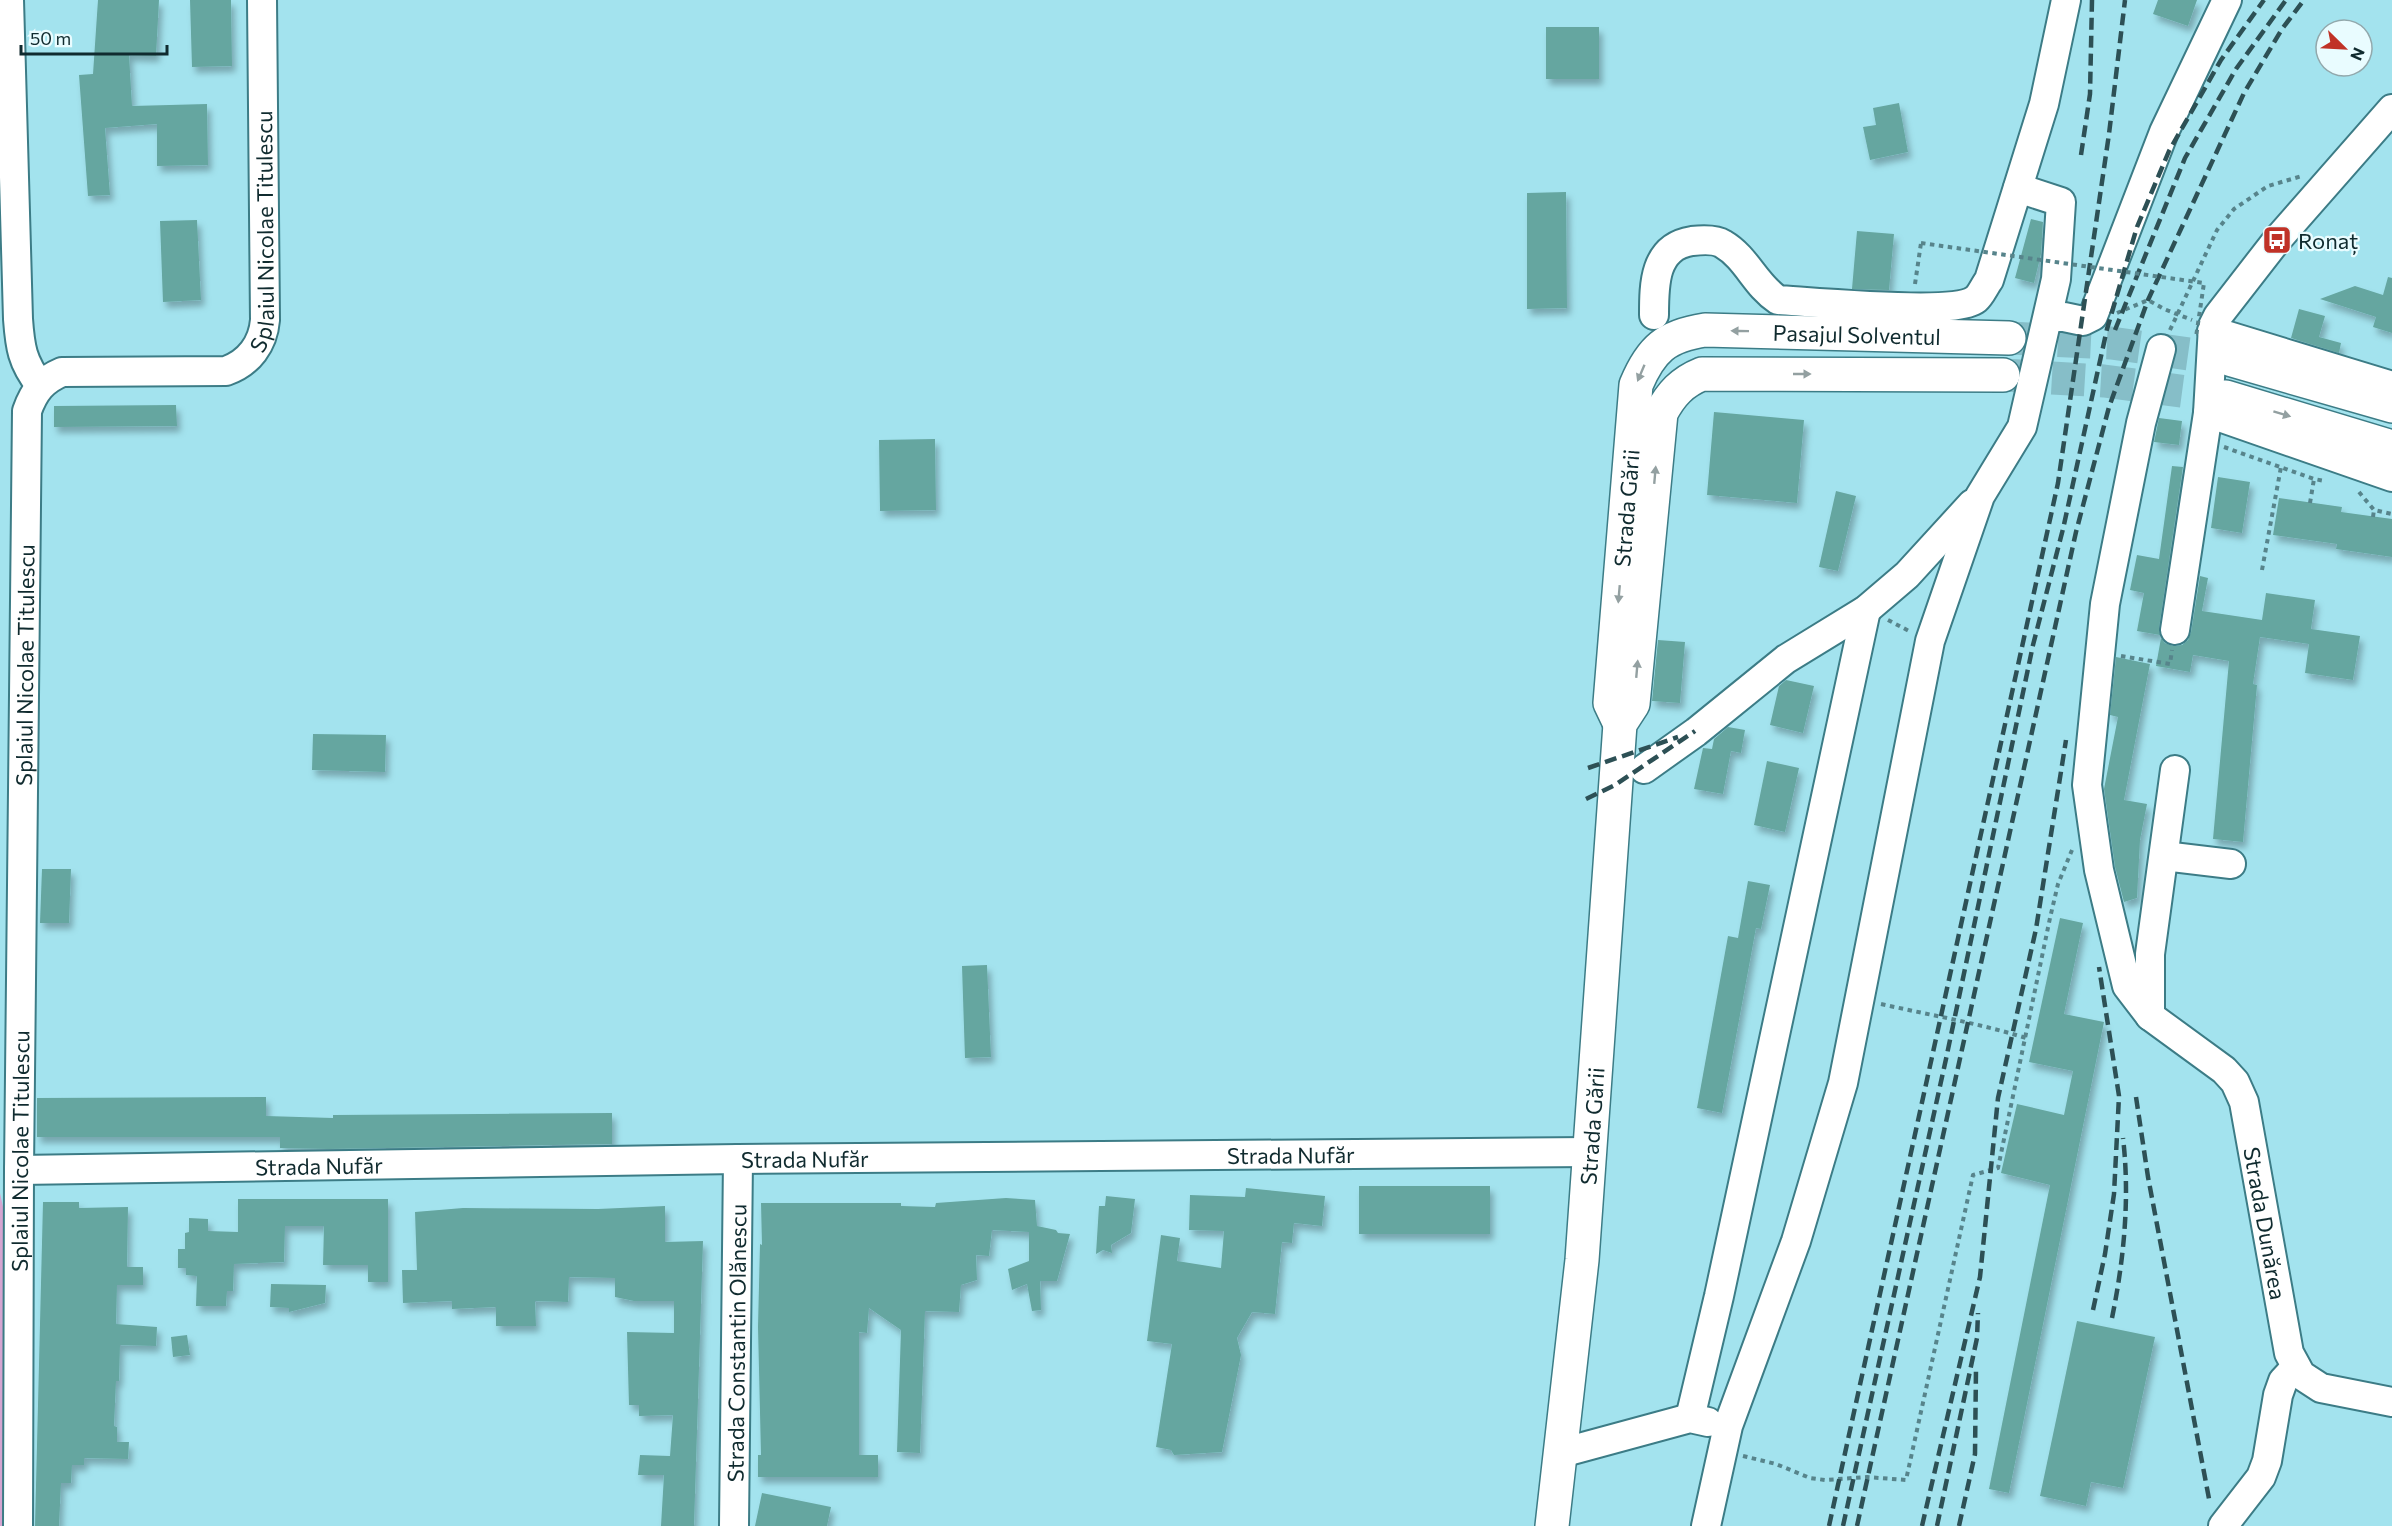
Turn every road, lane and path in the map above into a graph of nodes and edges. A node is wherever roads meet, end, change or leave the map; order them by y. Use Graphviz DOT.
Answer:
graph roads {
  1 [pos="9,0"];
  2 [pos="262,0"];
  3 [pos="2066,0"];
  4 [pos="2228,0"];
  5 [pos="2392,109"];
  6 [pos="2333,175"];
  7 [pos="2018,188"];
  8 [pos="1914,289"];
  9 [pos="1654,315"];
  10 [pos="2177,315"];
  11 [pos="2093,316"];
  12 [pos="2049,317"];
  13 [pos="1705,330"];
  14 [pos="2207,331"];
  15 [pos="2009,338"];
  16 [pos="2161,349"];
  17 [pos="2232,360"];
  18 [pos="1702,374"];
  19 [pos="2003,375"];
  20 [pos="40,385"];
  21 [pos="2392,386"];
  22 [pos="2392,406"];
  23 [pos="2213,417"];
  24 [pos="2392,447"];
  25 [pos="2281,467"];
  26 [pos="2392,477"];
  27 [pos="2314,479"];
  28 [pos="2334,482"];
  29 [pos="2355,486"];
  30 [pos="1980,496"];
  31 [pos="2310,503"];
  32 [pos="2374,510"];
  33 [pos="2392,513"];
  34 [pos="2373,517"];
  35 [pos="2262,570"];
  36 [pos="1866,610"];
  37 [pos="2175,630"];
  38 [pos="1930,641"];
  39 [pos="2099,652"];
  40 [pos="1620,724"];
  41 [pos="1644,769"];
  42 [pos="2175,770"];
  43 [pos="2095,842"];
  44 [pos="2164,856"];
  45 [pos="2231,864"];
  46 [pos="1860,999"];
  47 [pos="2150,1016"];
  48 [pos="2026,1038"];
  49 [pos="1591,1152"];
  50 [pos="738,1160"];
  51 [pos="19,1170"];
  52 [pos="2296,1367"];
  53 [pos="2392,1402"];
  54 [pos="1690,1418"];
  55 [pos="1725,1438"];
  56 [pos="1561,1453"];
  57 [pos="18,1526"];
  58 [pos="734,1526"];
  59 [pos="1552,1526"];
  60 [pos="1706,1526"];
  61 [pos="2223,1526"];
  1 -- 20 [label="street"];
  2 -- 20 [label="street, Splaiul Nicolae Titulescu"];
  3 -- 7 [label="street"];
  4 -- 11 [label="street"];
  5 -- 6 [label="street"];
  6 -- 10 [label="path"];
  6 -- 14 [label="street"];
  7 -- 9 [label="street"];
  7 -- 12 [label="street"];
  8 -- 14 [label="path, bridge"];
  10 -- 11 [label="path"];
  10 -- 16 [label="path"];
  11 -- 12 [label="street"];
  12 -- 30 [label="street"];
  15 -- 13 [label="main road, Pasajul Solventul, one-way"];
  13 -- 40 [label="main road, Strada Gării, one-way"];
  14 -- 21 [label="street"];
  14 -- 23 [label="street"];
  16 -- 39 [label="street, Strada Dunărea"];
  17 -- 22 [label="main road"];
  18 -- 19 [label="main road, Pasajul Solventul, one-way"];
  40 -- 18 [label="main road, Strada Gării, one-way"];
  20 -- 51 [label="street, Splaiul Nicolae Titulescu"];
  23 -- 24 [label="main road, one-way"];
  23 -- 25 [label="path"];
  23 -- 26 [label="street"];
  23 -- 37 [label="street"];
  25 -- 27 [label="path"];
  25 -- 35 [label="path"];
  27 -- 28 [label="path"];
  27 -- 31 [label="path"];
  29 -- 32 [label="path"];
  30 -- 36 [label="street"];
  30 -- 38 [label="street"];
  32 -- 33 [label="path"];
  32 -- 34 [label="path"];
  36 -- 38 [label="path"];
  36 -- 41 [label="street"];
  36 -- 54 [label="street"];
  37 -- 39 [label="path"];
  38 -- 46 [label="street"];
  39 -- 43 [label="street, Strada Dunărea"];
  40 -- 49 [label="main road, Strada Gării"];
  42 -- 44 [label="street"];
  43 -- 47 [label="street, Strada Dunărea"];
  43 -- 48 [label="path"];
  44 -- 45 [label="street"];
  44 -- 47 [label="street"];
  46 -- 48 [label="path"];
  46 -- 55 [label="street"];
  47 -- 52 [label="street, Strada Dunărea"];
  48 -- 55 [label="path"];
  49 -- 50 [label="street, Strada Nufăr"];
  49 -- 56 [label="main road, Strada Gării"];
  50 -- 51 [label="street, Strada Nufăr"];
  50 -- 58 [label="street, Strada Constantin Olănescu"];
  51 -- 57 [label="street, Splaiul Nicolae Titulescu"];
  52 -- 53 [label="street"];
  52 -- 61 [label="street"];
  54 -- 55 [label="street"];
  54 -- 56 [label="street"];
  55 -- 60 [label="street"];
  56 -- 59 [label="main road, Strada Gării"];
}
